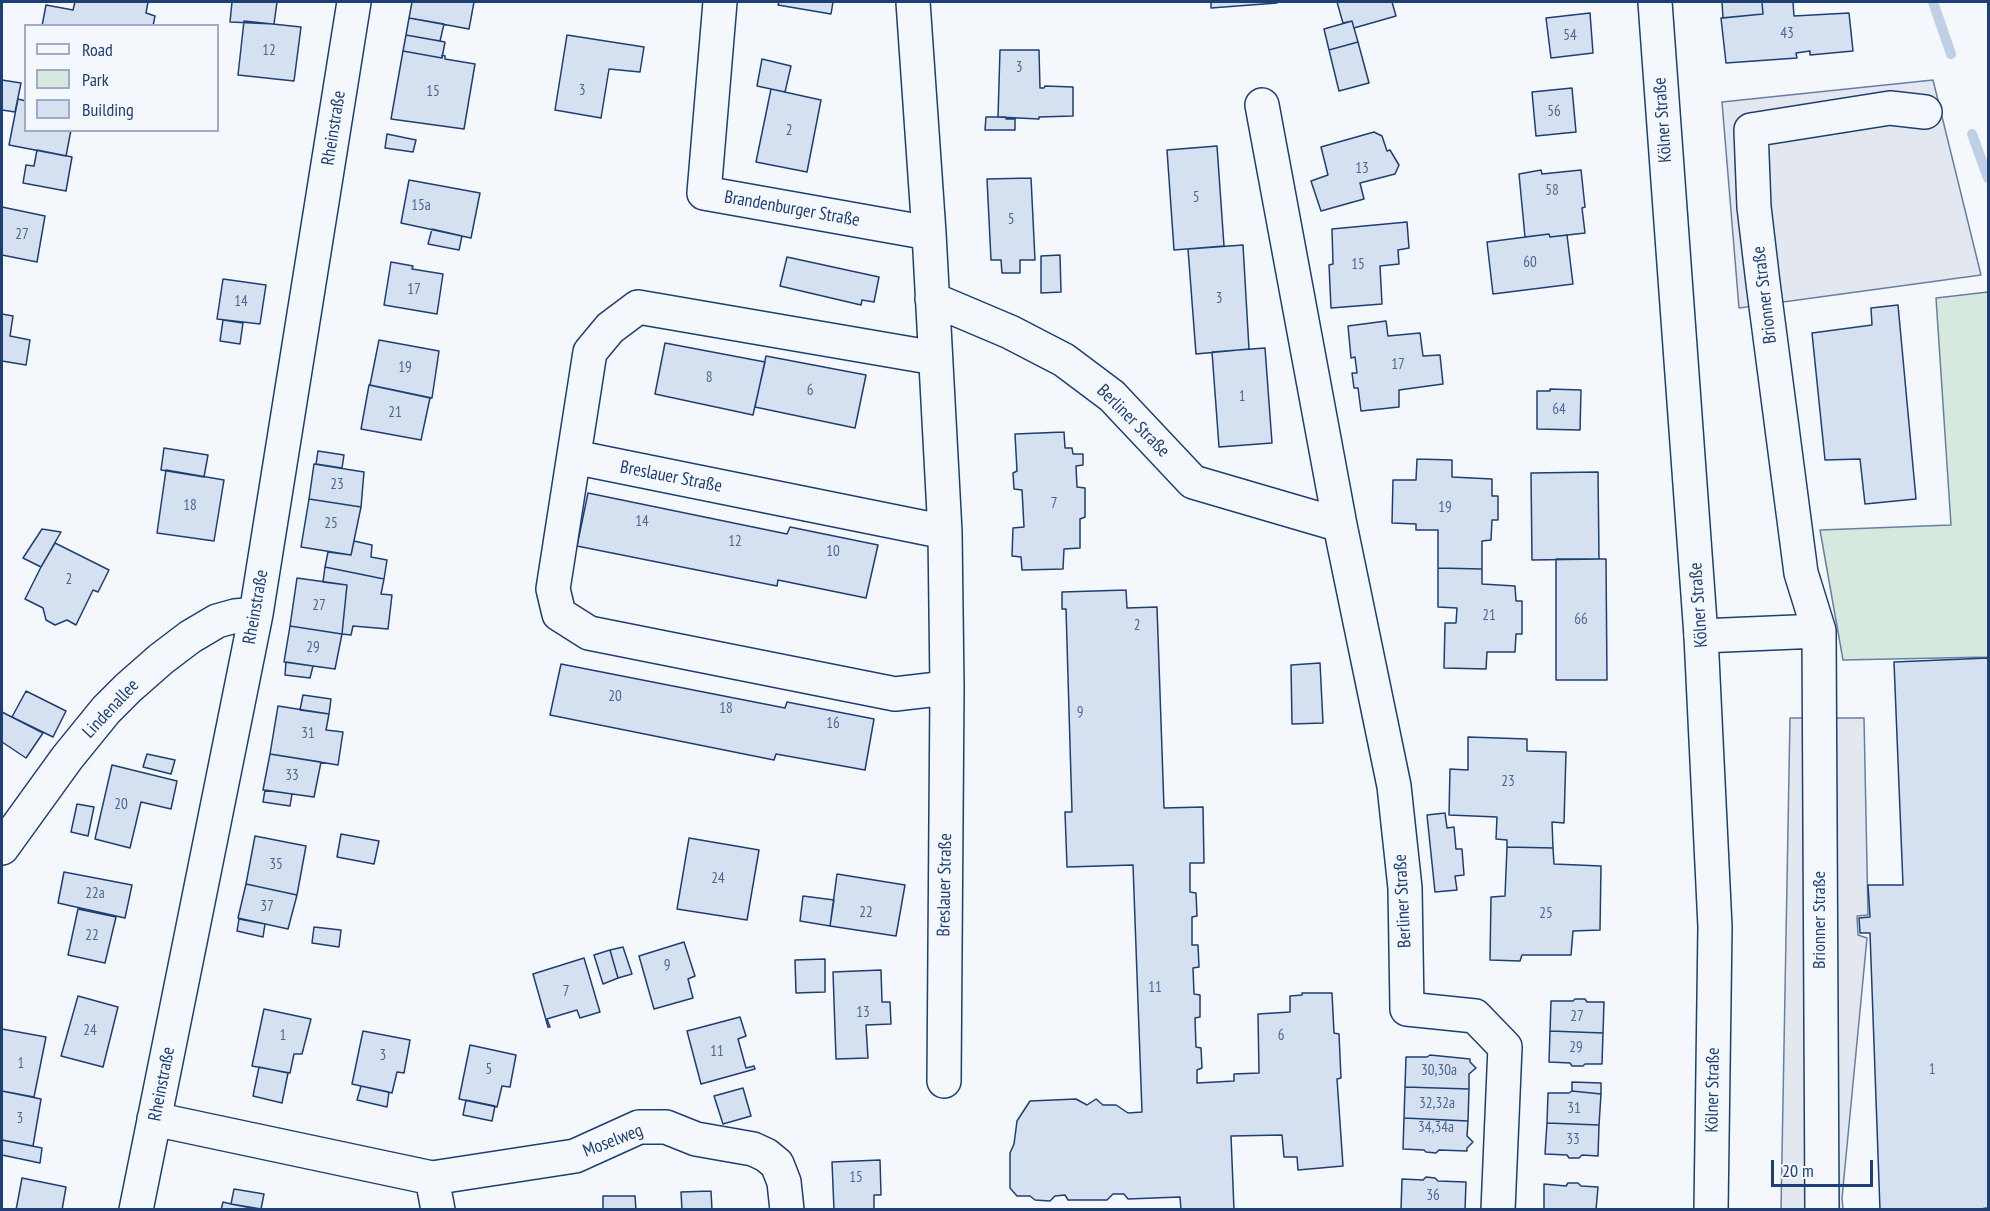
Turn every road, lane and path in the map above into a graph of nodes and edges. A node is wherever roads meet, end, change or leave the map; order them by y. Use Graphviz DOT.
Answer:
graph roads {
  1 [pos="354,2"];
  2 [pos="720,2"];
  3 [pos="913,2"];
  4 [pos="1655,2"];
  5 [pos="1262,105"];
  6 [pos="1925,112"];
  7 [pos="928,233"];
  8 [pos="932,298"];
  9 [pos="935,358"];
  10 [pos="574,457"];
  11 [pos="1340,525"];
  12 [pos="945,532"];
  13 [pos="256,614"];
  14 [pos="1819,631"];
  15 [pos="1701,636"];
  16 [pos="947,688"];
  17 [pos="2,848"];
  18 [pos="944,1081"];
  19 [pos="154,1119"];
  20 [pos="435,1194"];
  21 [pos="136,1209"];
  22 [pos="787,1209"];
  23 [pos="1498,1209"];
  24 [pos="1711,1209"];
  25 [pos="1822,1209"];
  1 -- 13 [label="street, Rheinstraße"];
  2 -- 7 [label="street, Brandenburger Straße"];
  3 -- 7 [label="street, Breslauer Straße"];
  4 -- 15 [label="street, Kölner Straße"];
  5 -- 11 [label="street, Berliner Straße"];
  6 -- 14 [label="street, Brionner Straße"];
  7 -- 8 [label="street, Breslauer Straße"];
  8 -- 9 [label="street, Breslauer Straße"];
  8 -- 11 [label="street, Berliner Straße"];
  9 -- 10 [label="street"];
  9 -- 12 [label="street, Breslauer Straße"];
  10 -- 12 [label="street, Breslauer Straße"];
  10 -- 16 [label="street"];
  11 -- 23 [label="street, Berliner Straße"];
  12 -- 16 [label="street, Breslauer Straße"];
  13 -- 17 [label="street, Lindenallee"];
  13 -- 19 [label="street, Rheinstraße"];
  14 -- 15 [label="street"];
  14 -- 25 [label="street, Brionner Straße"];
  15 -- 24 [label="street, Kölner Straße"];
  16 -- 18 [label="street, Breslauer Straße"];
  19 -- 20 [label="street, Moselweg"];
  19 -- 21 [label="street, Rheinstraße"];
  20 -- 22 [label="street, Moselweg"];
}
